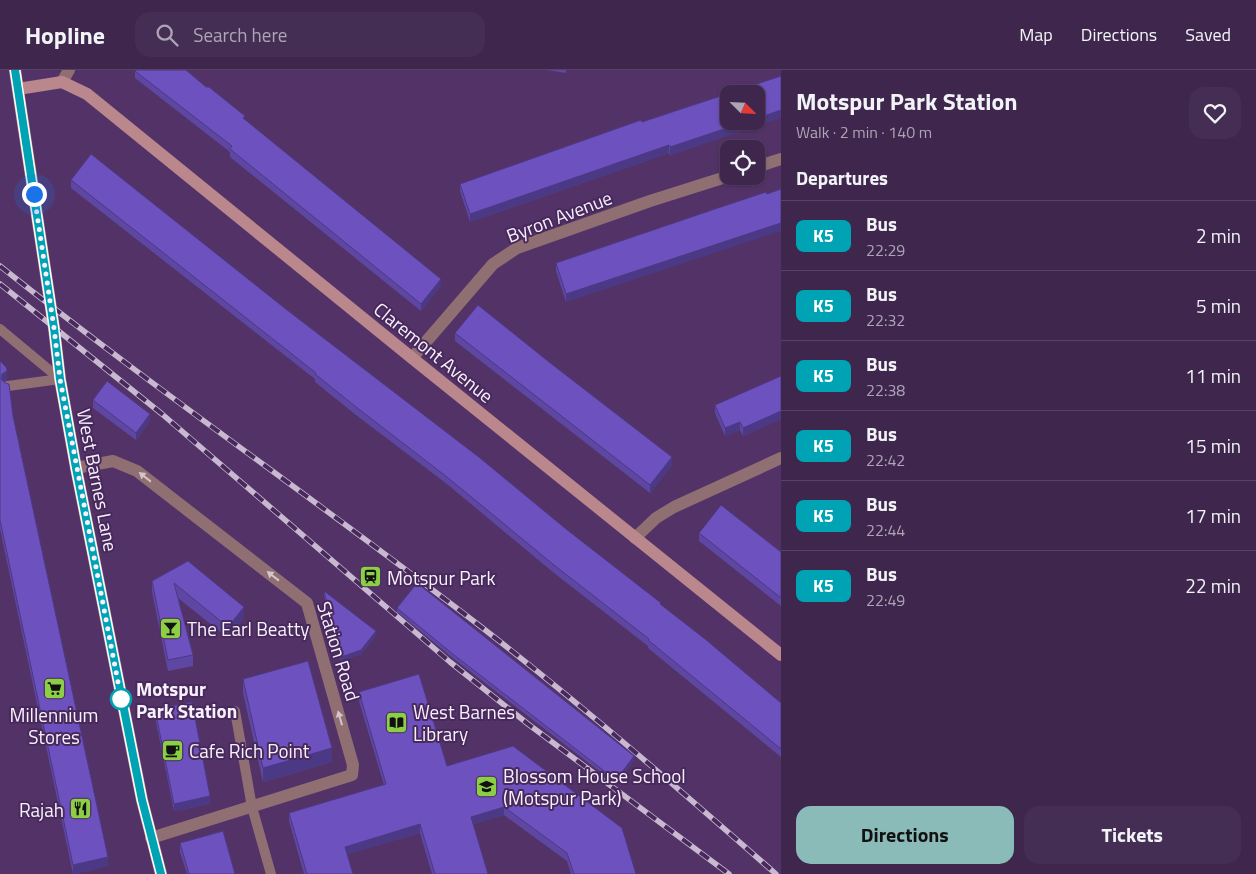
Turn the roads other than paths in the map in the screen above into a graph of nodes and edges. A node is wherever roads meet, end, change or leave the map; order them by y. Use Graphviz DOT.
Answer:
graph roads {
  1 [pos="15,70"];
  2 [pos="69,70"];
  3 [pos="62,82"];
  4 [pos="18,89"];
  5 [pos="781,159"];
  6 [pos="765,164"];
  7 [pos="720,179"];
  8 [pos="0,329"];
  9 [pos="412,358"];
  10 [pos="60,379"];
  11 [pos="8,386"];
  12 [pos="781,458"];
  13 [pos="76,468"];
  14 [pos="635,538"];
  15 [pos="781,655"];
  16 [pos="235,711"];
  17 [pos="252,807"];
  18 [pos="151,838"];
  19 [pos="161,874"];
  20 [pos="271,874"];
  1 -- 4 [label="street, West Barnes Lane"];
  2 -- 3 [label="street"];
  3 -- 4 [label="street"];
  3 -- 9 [label="street, Claremont Avenue"];
  4 -- 10 [label="street, West Barnes Lane"];
  5 -- 6 [label="street"];
  7 -- 9 [label="street, Byron Avenue"];
  8 -- 10 [label="lane"];
  9 -- 14 [label="street, Claremont Avenue"];
  10 -- 11 [label="lane"];
  10 -- 13 [label="street, West Barnes Lane"];
  12 -- 14 [label="street"];
  17 -- 13 [label="street, Station Road, one-way"];
  13 -- 18 [label="street, West Barnes Lane"];
  14 -- 15 [label="street, Claremont Avenue"];
  16 -- 17 [label="lane"];
  17 -- 18 [label="street, Station Road"];
  17 -- 20 [label="lane"];
  18 -- 19 [label="street, West Barnes Lane"];
}
